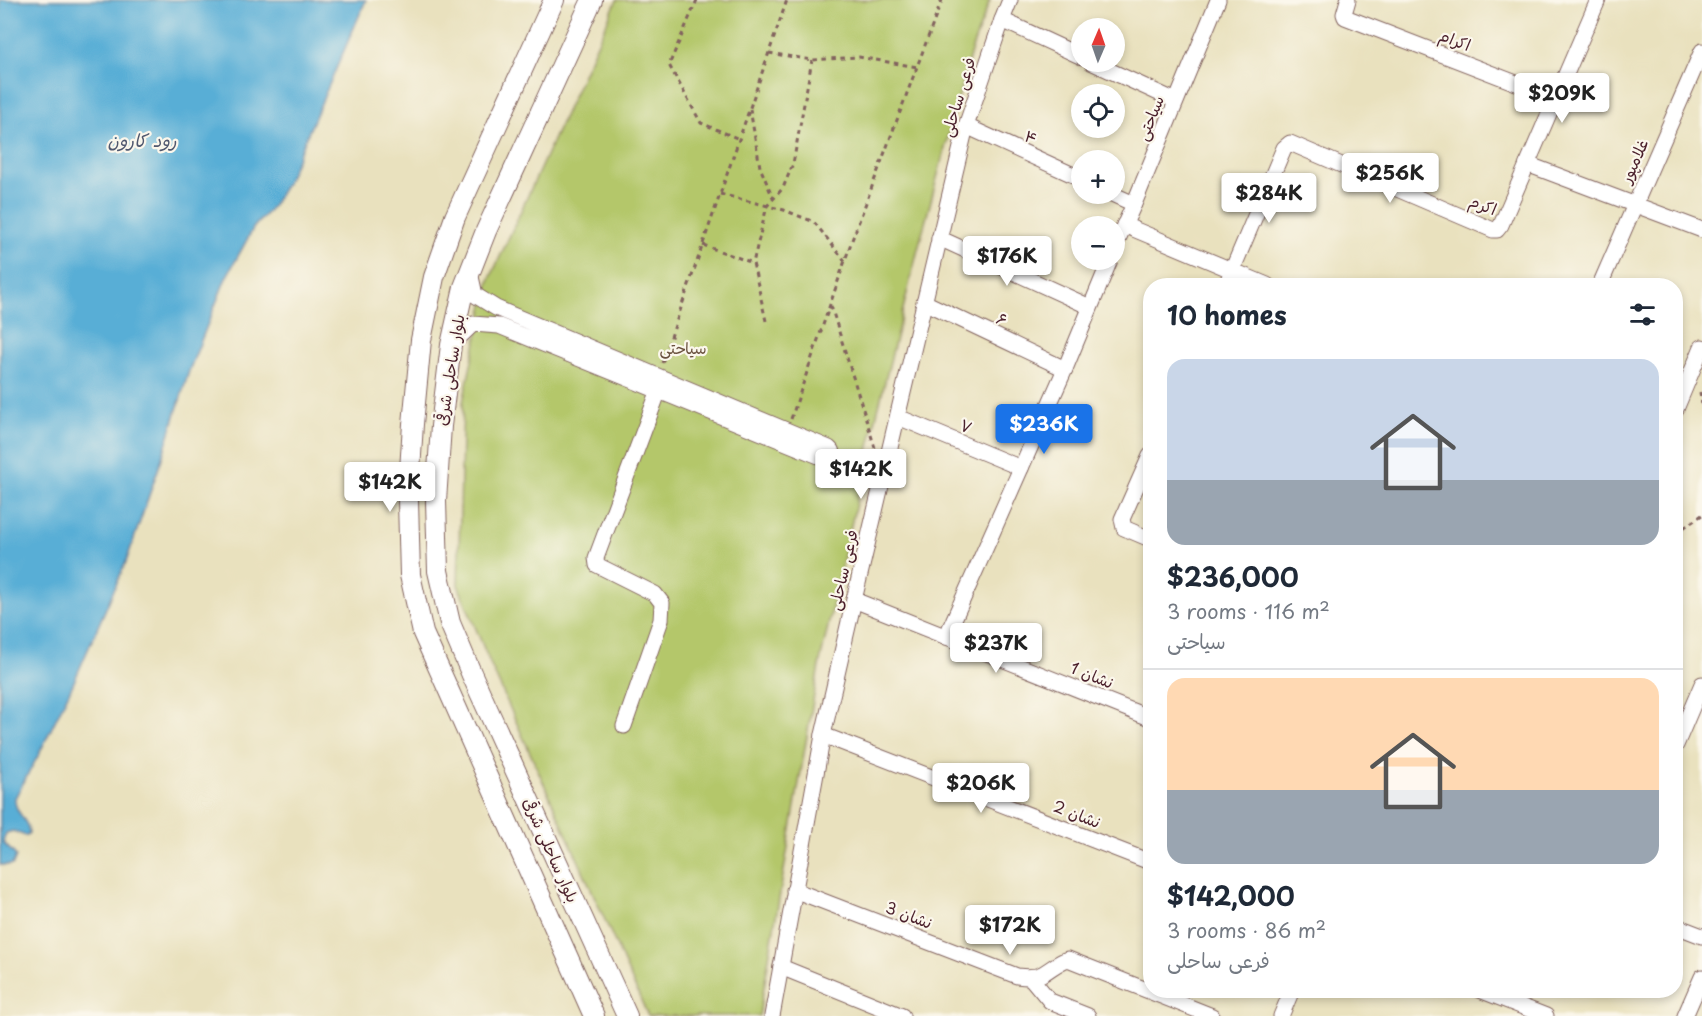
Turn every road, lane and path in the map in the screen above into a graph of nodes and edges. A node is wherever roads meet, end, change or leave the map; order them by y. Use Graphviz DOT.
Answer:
graph roads {
  1 [pos="554,0"];
  2 [pos="592,0"];
  3 [pos="697,0"];
  4 [pos="788,0"];
  5 [pos="942,0"];
  6 [pos="1010,0"];
  7 [pos="1218,0"];
  8 [pos="1598,0"];
  9 [pos="1346,7"];
  10 [pos="1002,20"];
  11 [pos="1702,51"];
  12 [pos="1071,52"];
  13 [pos="769,53"];
  14 [pos="812,60"];
  15 [pos="917,67"];
  16 [pos="1113,72"];
  17 [pos="1555,98"];
  18 [pos="1176,101"];
  19 [pos="750,107"];
  20 [pos="966,126"];
  21 [pos="739,139"];
  22 [pos="1527,164"];
  23 [pos="1071,175"];
  24 [pos="720,194"];
  25 [pos="773,198"];
  26 [pos="1125,200"];
  27 [pos="1134,204"];
  28 [pos="1635,205"];
  29 [pos="767,206"];
  30 [pos="1125,223"];
  31 [pos="1125,225"];
  32 [pos="1702,230"];
  33 [pos="939,238"];
  34 [pos="703,245"];
  35 [pos="845,261"];
  36 [pos="753,263"];
  37 [pos="1106,270"];
  38 [pos="1232,270"];
  39 [pos="470,272"];
  40 [pos="1229,278"];
  41 [pos="1251,278"];
  42 [pos="1603,278"];
  43 [pos="924,302"];
  44 [pos="830,304"];
  45 [pos="491,305"];
  46 [pos="1090,307"];
  47 [pos="766,321"];
  48 [pos="487,325"];
  49 [pos="451,345"];
  50 [pos="1702,347"];
  51 [pos="1065,369"];
  52 [pos="659,382"];
  53 [pos="1683,392"];
  54 [pos="897,417"];
  55 [pos="787,430"];
  56 [pos="1021,468"];
  57 [pos="1143,472"];
  58 [pos="884,476"];
  59 [pos="1702,516"];
  60 [pos="1683,528"];
  61 [pos="1143,537"];
  62 [pos="854,600"];
  63 [pos="946,637"];
  64 [pos="1702,684"];
  65 [pos="1143,715"];
  66 [pos="624,726"];
  67 [pos="1683,729"];
  68 [pos="823,735"];
  69 [pos="1143,859"];
  70 [pos="794,890"];
  71 [pos="1683,929"];
  72 [pos="1702,936"];
  73 [pos="781,967"];
  74 [pos="1029,977"];
  75 [pos="1702,977"];
  76 [pos="1143,989"];
  77 [pos="1167,998"];
  78 [pos="1289,998"];
  79 [pos="1500,998"];
  80 [pos="1050,1001"];
  81 [pos="594,1016"];
  82 [pos="627,1016"];
  83 [pos="772,1016"];
  84 [pos="902,1016"];
  85 [pos="1044,1016"];
  86 [pos="1089,1016"];
  87 [pos="1212,1016"];
  88 [pos="1281,1016"];
  89 [pos="1546,1016"];
  90 [pos="1685,1016"];
  1 -- 81 [label="main road, بلوار ساحلی شرقی"];
  2 -- 39 [label="main road, بلوار ساحلی شرقی"];
  3 -- 21 [label="path"];
  4 -- 13 [label="path"];
  5 -- 15 [label="path"];
  6 -- 10 [label="street, فرعی ساحلی"];
  7 -- 18 [label="street, سیاحتی"];
  8 -- 17 [label="street"];
  9 -- 17 [label="street, اکرام"];
  10 -- 12 [label="street"];
  10 -- 20 [label="street, فرعی ساحلی"];
  11 -- 28 [label="street, غلامپور"];
  13 -- 14 [label="path"];
  13 -- 19 [label="path"];
  14 -- 15 [label="path"];
  14 -- 25 [label="path"];
  15 -- 35 [label="path"];
  16 -- 18 [label="street"];
  17 -- 22 [label="street"];
  18 -- 27 [label="street, سیاحتی"];
  19 -- 21 [label="path"];
  19 -- 25 [label="path"];
  20 -- 23 [label="street, ۴"];
  20 -- 33 [label="street, فرعی ساحلی"];
  21 -- 24 [label="path"];
  22 -- 28 [label="street"];
  22 -- 38 [label="street, اکرم"];
  24 -- 29 [label="path"];
  24 -- 34 [label="path"];
  25 -- 29 [label="path"];
  26 -- 27 [label="street"];
  27 -- 30 [label="street, سیاحتی"];
  28 -- 32 [label="street"];
  28 -- 42 [label="street, غلامپور"];
  29 -- 35 [label="path"];
  29 -- 36 [label="path"];
  31 -- 38 [label="street"];
  33 -- 43 [label="street, فرعی ساحلی"];
  33 -- 46 [label="street"];
  34 -- 36 [label="path"];
  34 -- 52 [label="path"];
  35 -- 44 [label="path"];
  36 -- 47 [label="path"];
  37 -- 46 [label="street"];
  38 -- 40 [label="street"];
  38 -- 41 [label="street"];
  39 -- 45 [label="street"];
  39 -- 49 [label="main road, بلوار ساحلی شرقی"];
  43 -- 51 [label="street, ۶"];
  43 -- 54 [label="street, فرعی ساحلی"];
  44 -- 55 [label="path"];
  44 -- 58 [label="path"];
  45 -- 48 [label="street"];
  45 -- 52 [label="street"];
  46 -- 51 [label="street"];
  48 -- 49 [label="street"];
  48 -- 52 [label="street"];
  49 -- 82 [label="main road, بلوار ساحلی شرقی"];
  50 -- 53 [label="street"];
  51 -- 56 [label="street"];
  52 -- 55 [label="street"];
  52 -- 55 [label="street"];
  52 -- 66 [label="street"];
  54 -- 56 [label="street, ۷"];
  54 -- 58 [label="street, فرعی ساحلی"];
  56 -- 63 [label="street"];
  57 -- 61 [label="street"];
  58 -- 62 [label="street, فرعی ساحلی"];
  59 -- 60 [label="path"];
  62 -- 63 [label="street, نشان 1"];
  62 -- 68 [label="street, فرعی ساحلی"];
  63 -- 65 [label="street, نشان 1"];
  64 -- 67 [label="street"];
  68 -- 69 [label="street, نشان 2"];
  68 -- 70 [label="street, فرعی ساحلی"];
  70 -- 73 [label="street, فرعی ساحلی"];
  70 -- 74 [label="street, نشان 3"];
  71 -- 72 [label="street"];
  73 -- 83 [label="street, فرعی ساحلی"];
  73 -- 84 [label="street"];
  74 -- 76 [label="street"];
  74 -- 80 [label="street"];
  75 -- 90 [label="street"];
  77 -- 87 [label="street"];
  78 -- 88 [label="street"];
  79 -- 89 [label="street"];
  80 -- 85 [label="street"];
  80 -- 86 [label="street"];
}
